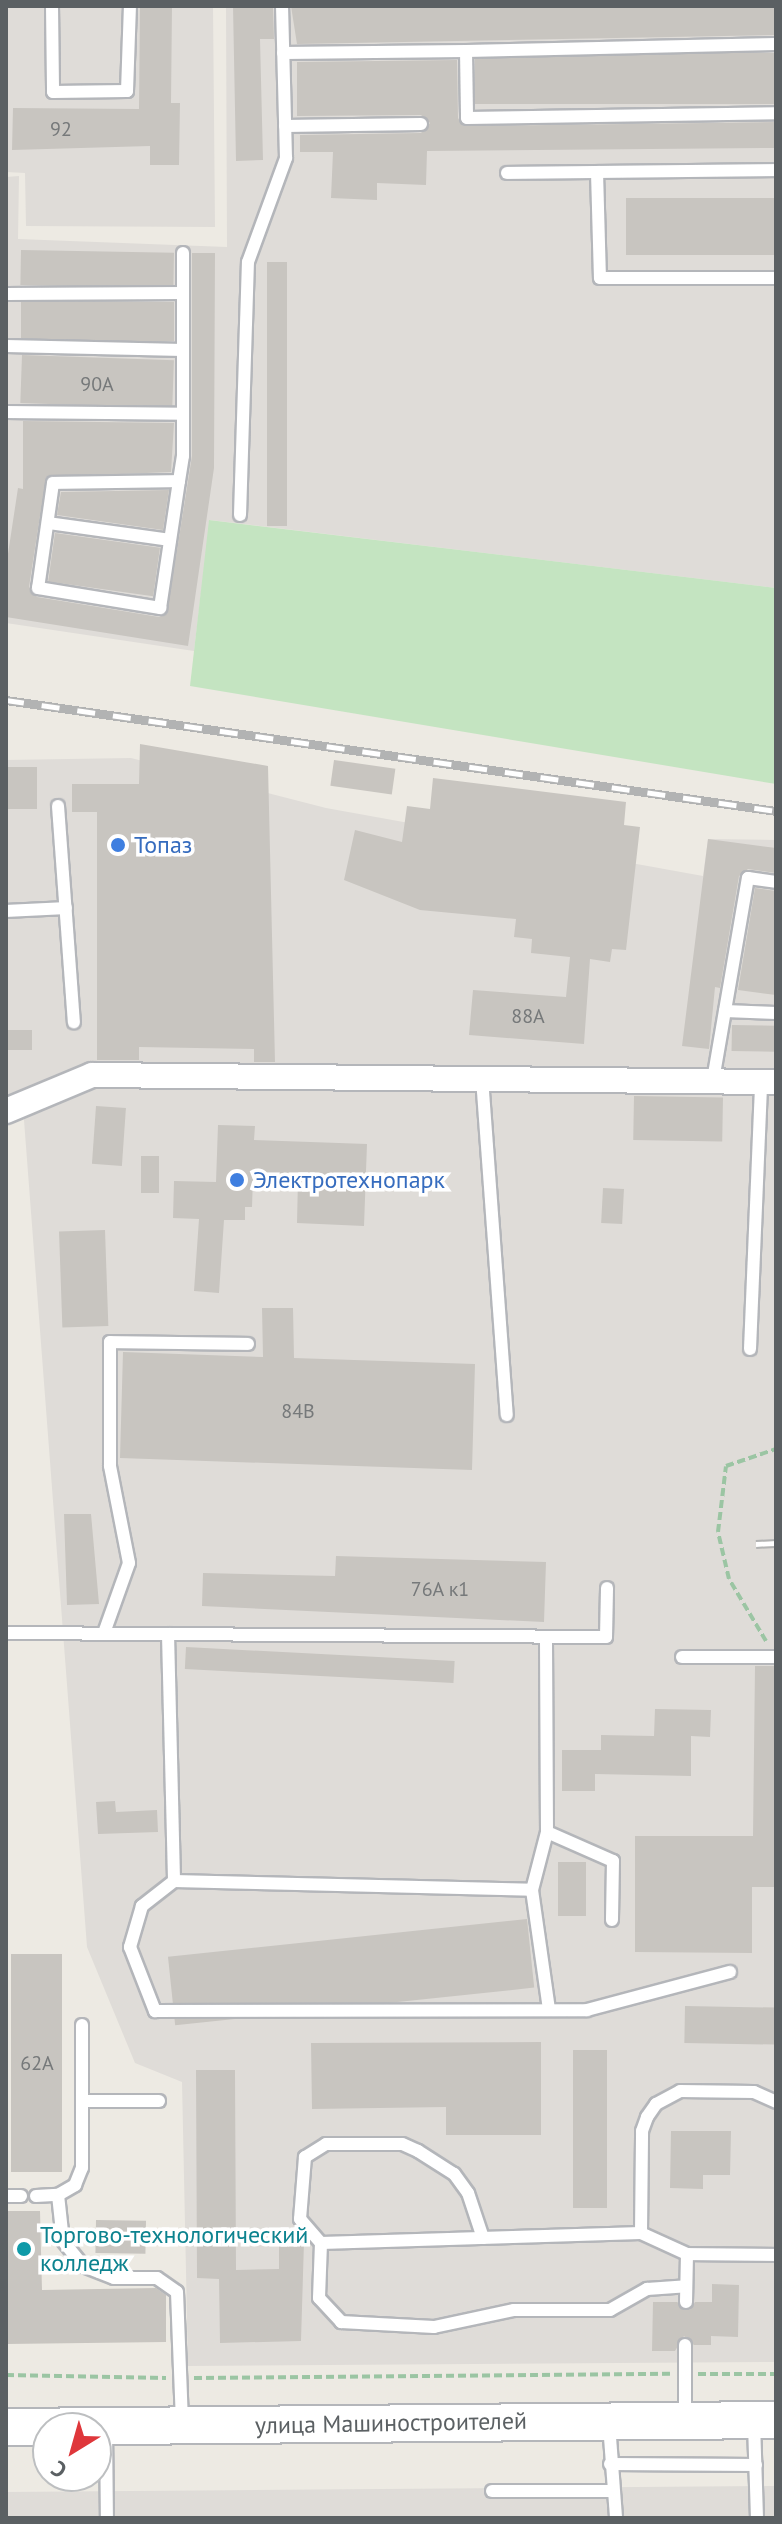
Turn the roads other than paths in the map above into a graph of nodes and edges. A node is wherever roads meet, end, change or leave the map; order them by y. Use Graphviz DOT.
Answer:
graph roads {
  1 [pos="52,6"];
  2 [pos="130,6"];
  3 [pos="282,6"];
  4 [pos="776,44"];
  5 [pos="466,51"];
  6 [pos="283,53"];
  7 [pos="776,113"];
  8 [pos="421,124"];
  9 [pos="285,126"];
  10 [pos="776,170"];
  11 [pos="597,172"];
  12 [pos="507,173"];
  13 [pos="183,253"];
  14 [pos="776,278"];
  15 [pos="183,293"];
  16 [pos="6,294"];
  17 [pos="6,346"];
  18 [pos="183,350"];
  19 [pos="6,412"];
  20 [pos="183,414"];
  21 [pos="179,481"];
  22 [pos="240,515"];
  23 [pos="48,523"];
  24 [pos="170,540"];
  25 [pos="58,806"];
  26 [pos="776,882"];
  27 [pos="66,908"];
  28 [pos="6,911"];
  29 [pos="725,1011"];
  30 [pos="776,1013"];
  31 [pos="74,1022"];
  32 [pos="482,1078"];
  33 [pos="713,1080"];
  34 [pos="769,1082"];
  35 [pos="6,1111"];
  36 [pos="248,1344"];
  37 [pos="750,1349"];
  38 [pos="507,1415"];
  39 [pos="607,1588"];
  40 [pos="6,1633"];
  41 [pos="104,1633"];
  42 [pos="168,1634"];
  43 [pos="546,1637"];
  44 [pos="682,1657"];
  45 [pos="776,1657"];
  46 [pos="547,1832"];
  47 [pos="174,1881"];
  48 [pos="532,1890"];
  49 [pos="612,1920"];
  50 [pos="730,1972"];
  51 [pos="549,2010"];
  52 [pos="82,2025"];
  53 [pos="82,2101"];
  54 [pos="159,2101"];
  55 [pos="776,2102"];
  56 [pos="58,2195"];
  57 [pos="6,2196"];
  58 [pos="21,2196"];
  59 [pos="36,2196"];
  60 [pos="641,2233"];
  61 [pos="483,2238"];
  62 [pos="321,2243"];
  63 [pos="687,2254"];
  64 [pos="776,2255"];
  65 [pos="686,2286"];
  66 [pos="686,2302"];
  67 [pos="685,2345"];
  68 [pos="685,2419"];
  69 [pos="609,2420"];
  70 [pos="765,2420"];
  71 [pos="182,2425"];
  72 [pos="112,2426"];
  73 [pos="6,2427"];
  74 [pos="32,2427"];
  75 [pos="610,2464"];
  76 [pos="756,2465"];
  77 [pos="492,2491"];
  78 [pos="611,2491"];
  79 [pos="107,2492"];
  80 [pos="107,2518"];
  81 [pos="616,2518"];
  82 [pos="757,2518"];
  1 -- 2 [label="lane"];
  3 -- 6 [label="lane"];
  4 -- 5 [label="lane"];
  5 -- 6 [label="lane"];
  5 -- 7 [label="lane"];
  6 -- 9 [label="lane"];
  8 -- 9 [label="lane"];
  9 -- 22 [label="lane"];
  10 -- 11 [label="lane"];
  11 -- 12 [label="lane"];
  11 -- 14 [label="lane"];
  13 -- 15 [label="lane"];
  15 -- 16 [label="lane"];
  15 -- 18 [label="lane"];
  17 -- 18 [label="lane"];
  18 -- 20 [label="lane"];
  19 -- 20 [label="lane"];
  20 -- 21 [label="lane"];
  21 -- 23 [label="lane"];
  21 -- 24 [label="lane"];
  23 -- 24 [label="lane"];
  23 -- 24 [label="lane"];
  25 -- 27 [label="lane"];
  26 -- 29 [label="lane"];
  27 -- 28 [label="lane"];
  27 -- 31 [label="lane"];
  29 -- 30 [label="lane"];
  29 -- 33 [label="lane"];
  32 -- 33 [label="street"];
  32 -- 35 [label="street"];
  32 -- 38 [label="lane"];
  33 -- 34 [label="street"];
  34 -- 37 [label="lane"];
  36 -- 41 [label="lane"];
  39 -- 43 [label="lane"];
  40 -- 41 [label="lane"];
  41 -- 42 [label="lane"];
  42 -- 43 [label="lane"];
  42 -- 47 [label="lane"];
  43 -- 46 [label="lane"];
  44 -- 45 [label="lane"];
  46 -- 48 [label="lane"];
  46 -- 49 [label="lane"];
  47 -- 48 [label="lane"];
  47 -- 51 [label="lane"];
  48 -- 51 [label="lane"];
  50 -- 51 [label="lane"];
  52 -- 53 [label="lane"];
  53 -- 54 [label="lane"];
  53 -- 56 [label="lane"];
  55 -- 60 [label="lane"];
  56 -- 59 [label="lane"];
  56 -- 71 [label="lane"];
  57 -- 58 [label="lane"];
  60 -- 61 [label="lane"];
  60 -- 63 [label="lane"];
  61 -- 62 [label="lane"];
  61 -- 62 [label="lane"];
  62 -- 65 [label="lane"];
  63 -- 64 [label="lane"];
  63 -- 65 [label="lane"];
  65 -- 66 [label="lane"];
  67 -- 68 [label="lane"];
  68 -- 69 [label="main road, улица Машиностроителей"];
  68 -- 70 [label="main road, улица Машиностроителей"];
  69 -- 71 [label="main road, улица Машиностроителей"];
  69 -- 75 [label="lane"];
  70 -- 76 [label="lane"];
  71 -- 72 [label="main road, улица Машиностроителей"];
  73 -- 74 [label="main road, улица Машиностроителей"];
  75 -- 76 [label="lane"];
  75 -- 78 [label="lane"];
  76 -- 82 [label="lane"];
  77 -- 78 [label="lane"];
  78 -- 81 [label="lane"];
  79 -- 80 [label="lane"];
}
